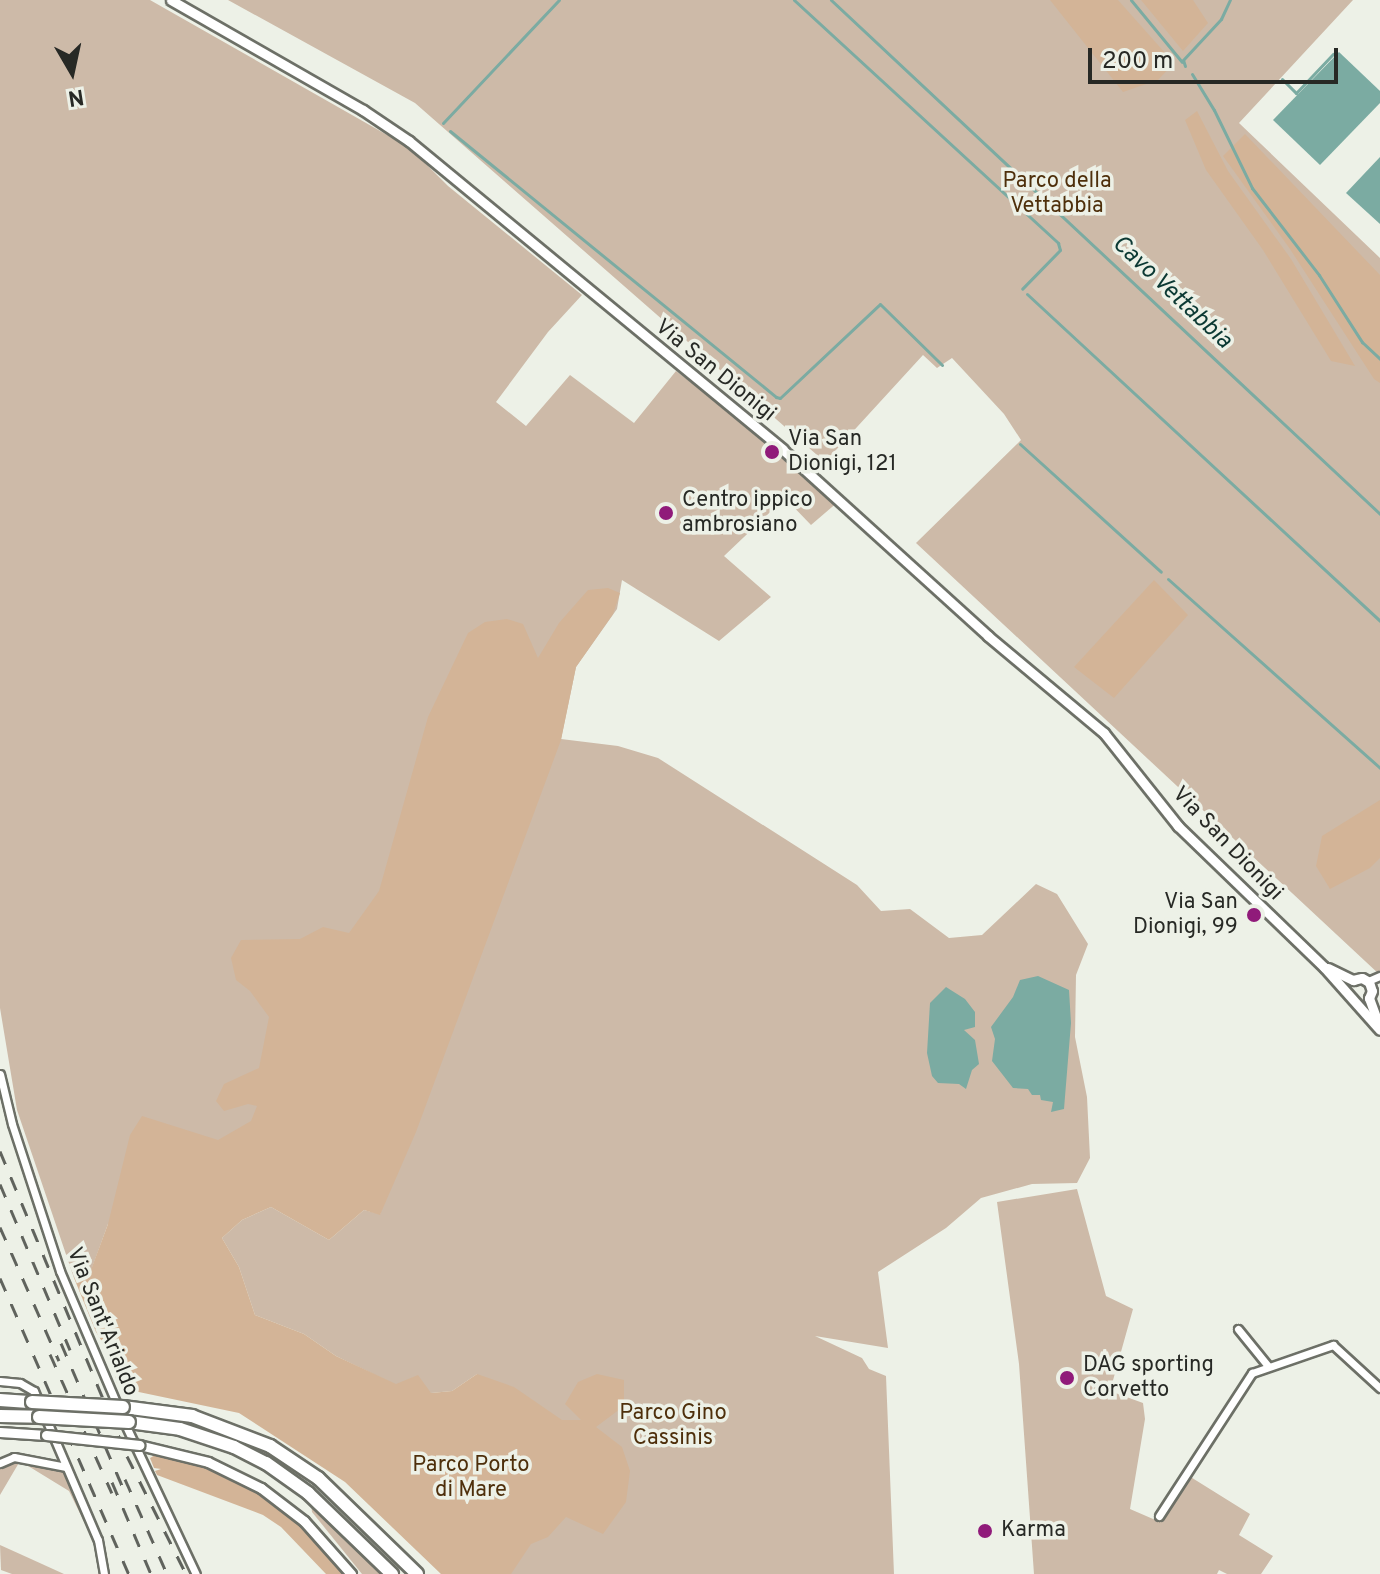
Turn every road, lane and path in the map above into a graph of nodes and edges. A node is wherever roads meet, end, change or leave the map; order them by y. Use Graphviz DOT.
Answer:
graph roads {
  1 [pos="171,0"];
  2 [pos="1324,967"];
  3 [pos="1380,976"];
  4 [pos="1353,980"];
  5 [pos="1380,983"];
  6 [pos="1348,992"];
  7 [pos="1367,993"];
  8 [pos="1380,1030"];
  9 [pos="0,1074"];
  10 [pos="1238,1329"];
  11 [pos="1268,1366"];
  12 [pos="0,1381"];
  13 [pos="1380,1388"];
  14 [pos="0,1400"];
  15 [pos="0,1416"];
  16 [pos="0,1432"];
  17 [pos="0,1463"];
  18 [pos="66,1467"];
  19 [pos="1159,1516"];
  20 [pos="104,1574"];
  21 [pos="196,1574"];
  22 [pos="351,1574"];
  23 [pos="392,1574"];
  24 [pos="417,1574"];
  1 -- 2 [label="street, Via San Dionigi"];
  2 -- 4 [label="street, Via San Dionigi"];
  2 -- 6 [label="street, Via San Dionigi"];
  3 -- 7 [label="street, Via San Dionigi"];
  4 -- 6 [label="street"];
  4 -- 7 [label="street, Via San Dionigi"];
  5 -- 7 [label="street"];
  6 -- 7 [label="street, Via San Dionigi"];
  7 -- 8 [label="street, Via San Dionigi"];
  9 -- 21 [label="street, Via Sant'Arialdo"];
  10 -- 11 [label="street"];
  11 -- 13 [label="street"];
  11 -- 19 [label="street"];
  12 -- 18 [label="street"];
  14 -- 24 [label="highway, bridge"];
  15 -- 23 [label="highway, bridge"];
  16 -- 22 [label="street, bridge"];
  17 -- 18 [label="street"];
  18 -- 20 [label="street"];
}
